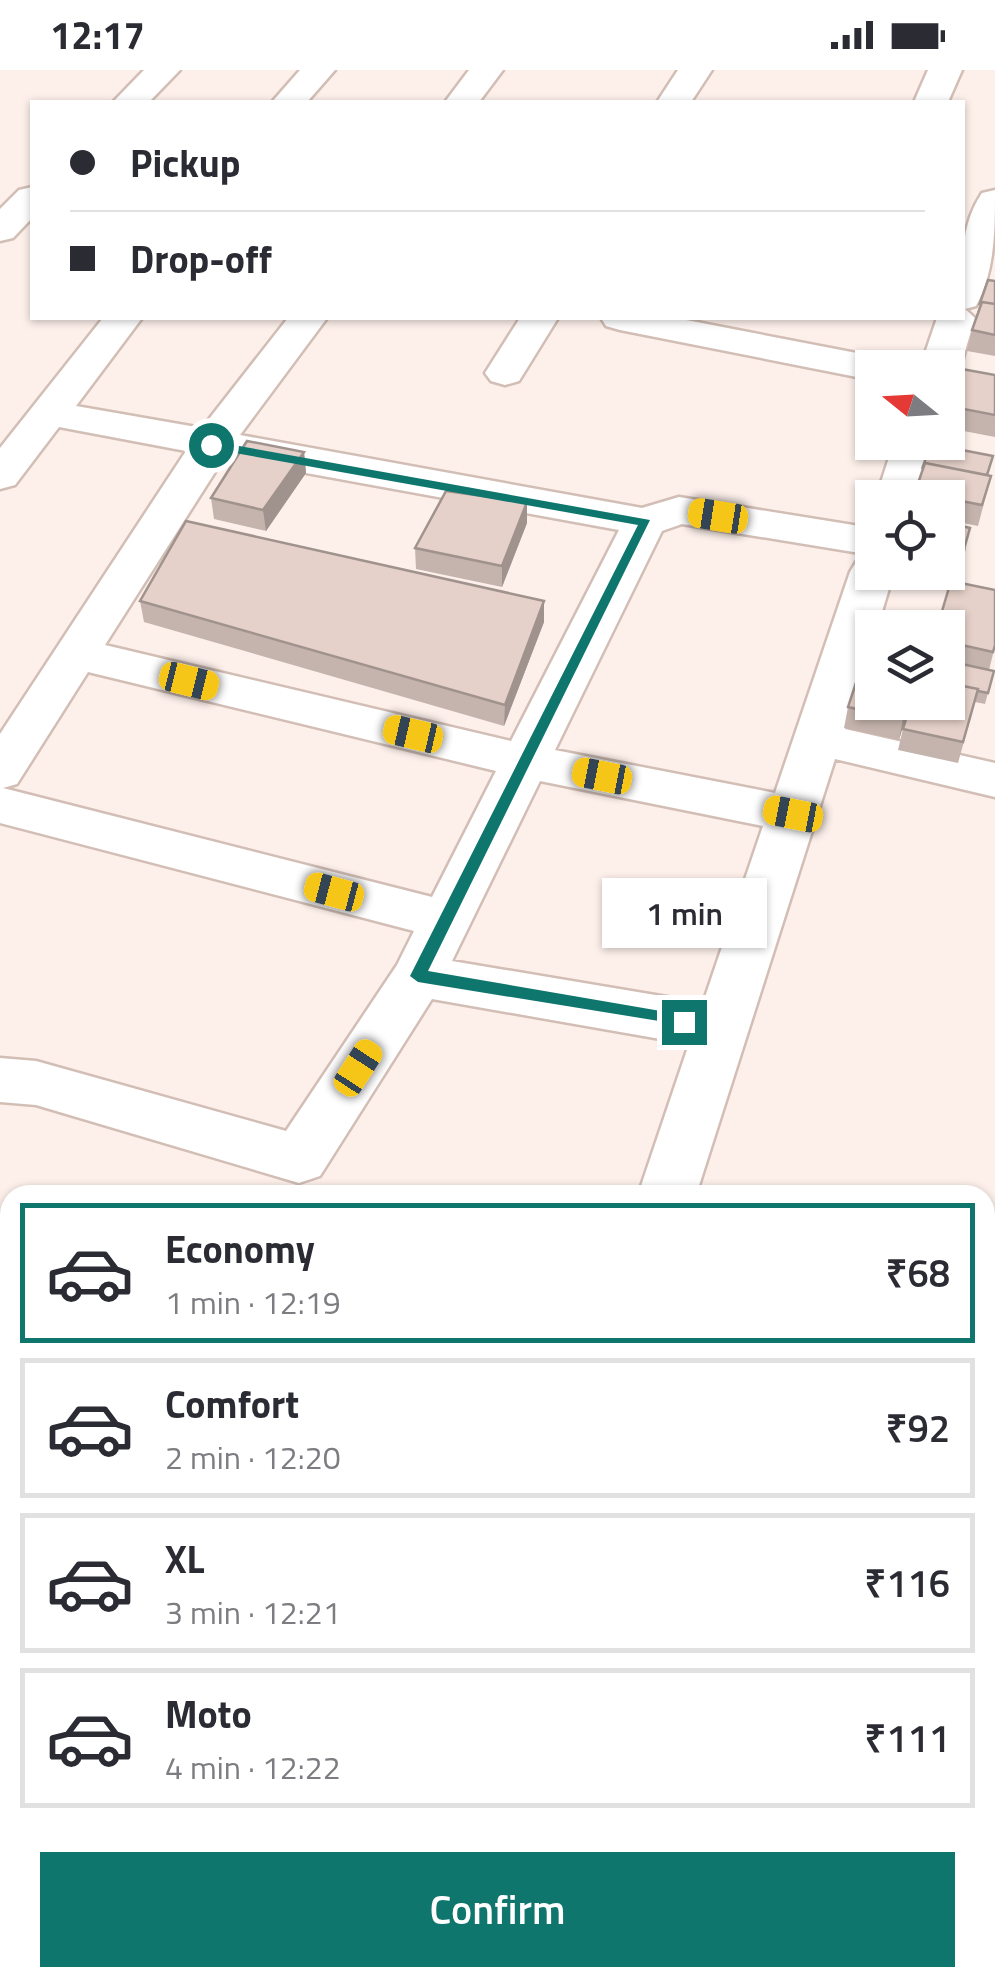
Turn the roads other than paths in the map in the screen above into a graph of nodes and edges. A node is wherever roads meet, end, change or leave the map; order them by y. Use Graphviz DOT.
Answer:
graph roads {
  1 [pos="163,70"];
  2 [pos="318,70"];
  3 [pos="486,70"];
  4 [pos="695,70"];
  5 [pos="945,70"];
  6 [pos="132,100"];
  7 [pos="292,100"];
  8 [pos="464,100"];
  9 [pos="675,100"];
  10 [pos="933,100"];
  11 [pos="30,200"];
  12 [pos="986,203"];
  13 [pos="0,230"];
  14 [pos="965,287"];
  15 [pos="121,320"];
  16 [pos="306,320"];
  17 [pos="538,320"];
  18 [pos="630,320"];
  19 [pos="955,320"];
  20 [pos="946,350"];
  21 [pos="855,365"];
  22 [pos="504,373"];
  23 [pos="49,413"];
  24 [pos="211,445"];
  25 [pos="0,476"];
  26 [pos="646,522"];
  27 [pos="855,537"];
  28 [pos="866,590"];
  29 [pos="77,654"];
  30 [pos="818,739"];
  31 [pos="525,761"];
  32 [pos="0,772"];
  33 [pos="995,780"];
  34 [pos="0,804"];
  35 [pos="793,814"];
  36 [pos="446,920"];
  37 [pos="418,976"];
  38 [pos="722,1028"];
  39 [pos="0,1080"];
  40 [pos="670,1185"];
  1 -- 6 [label="street"];
  2 -- 7 [label="street"];
  3 -- 8 [label="street"];
  4 -- 9 [label="street"];
  5 -- 10 [label="street"];
  11 -- 13 [label="street"];
  12 -- 14 [label="street"];
  15 -- 23 [label="street"];
  16 -- 24 [label="street"];
  17 -- 22 [label="street"];
  18 -- 21 [label="street"];
  19 -- 20 [label="street"];
  23 -- 24 [label="street"];
  23 -- 25 [label="street"];
  24 -- 26 [label="street"];
  24 -- 29 [label="street"];
  26 -- 27 [label="street"];
  26 -- 31 [label="street"];
  28 -- 30 [label="street"];
  29 -- 31 [label="street"];
  29 -- 32 [label="street"];
  30 -- 33 [label="street"];
  30 -- 35 [label="street"];
  31 -- 35 [label="street"];
  31 -- 36 [label="street"];
  34 -- 36 [label="street"];
  35 -- 38 [label="street"];
  36 -- 37 [label="street"];
  37 -- 38 [label="street"];
  37 -- 39 [label="street"];
  38 -- 40 [label="street"];
}
